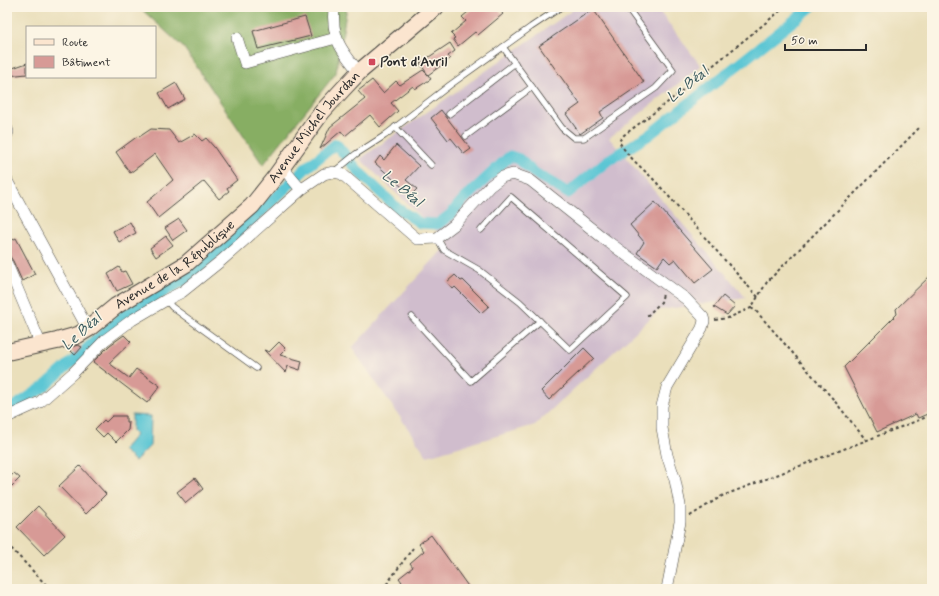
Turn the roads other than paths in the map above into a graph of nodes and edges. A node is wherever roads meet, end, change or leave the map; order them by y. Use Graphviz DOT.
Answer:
graph roads {
  1 [pos="334,7"];
  2 [pos="436,7"];
  3 [pos="561,7"];
  4 [pos="627,7"];
  5 [pos="237,38"];
  6 [pos="336,38"];
  7 [pos="503,47"];
  8 [pos="515,63"];
  9 [pos="360,72"];
  10 [pos="532,87"];
  11 [pos="449,114"];
  12 [pos="395,127"];
  13 [pos="7,129"];
  14 [pos="7,134"];
  15 [pos="466,136"];
  16 [pos="431,165"];
  17 [pos="286,171"];
  18 [pos="333,172"];
  19 [pos="7,181"];
  20 [pos="300,187"];
  21 [pos="252,206"];
  22 [pos="481,230"];
  23 [pos="437,238"];
  24 [pos="7,264"];
  25 [pos="166,300"];
  26 [pos="412,317"];
  27 [pos="540,321"];
  28 [pos="88,329"];
  29 [pos="41,345"];
  30 [pos="7,352"];
  31 [pos="256,368"];
  32 [pos="7,417"];
  33 [pos="667,589"];
  1 -- 6 [label="street"];
  2 -- 9 [label="main road, Avenue Michel Jourdan"];
  3 -- 7 [label="lane"];
  4 -- 10 [label="lane"];
  5 -- 6 [label="street"];
  6 -- 9 [label="street"];
  7 -- 8 [label="lane"];
  7 -- 12 [label="lane"];
  8 -- 10 [label="lane"];
  8 -- 11 [label="lane"];
  9 -- 17 [label="main road, Avenue Michel Jourdan"];
  10 -- 15 [label="lane"];
  12 -- 16 [label="lane"];
  12 -- 18 [label="lane"];
  13 -- 14 [label="street"];
  17 -- 20 [label="street"];
  17 -- 21 [label="main road, Avenue Michel Jourdan"];
  18 -- 20 [label="street"];
  18 -- 23 [label="street"];
  19 -- 28 [label="street"];
  20 -- 25 [label="street"];
  21 -- 28 [label="main road, Avenue de la République"];
  22 -- 27 [label="lane"];
  23 -- 27 [label="lane"];
  23 -- 33 [label="street"];
  24 -- 29 [label="street"];
  25 -- 31 [label="lane"];
  25 -- 32 [label="street"];
  26 -- 27 [label="lane"];
  28 -- 29 [label="main road, Avenue de la République"];
  29 -- 30 [label="main road, Avenue de la République"];
}
